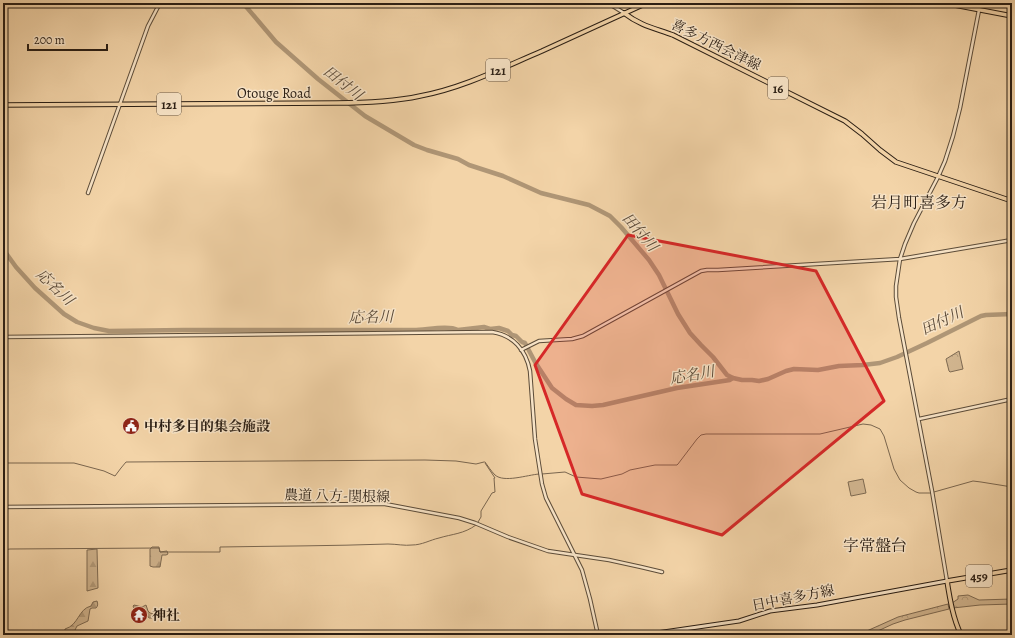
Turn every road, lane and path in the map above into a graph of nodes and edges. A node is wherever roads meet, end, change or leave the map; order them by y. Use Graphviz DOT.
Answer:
graph roads {
  1 [pos="160,3"];
  2 [pos="608,3"];
  3 [pos="647,3"];
  4 [pos="944,3"];
  5 [pos="979,10"];
  6 [pos="624,13"];
  7 [pos="1012,16"];
  8 [pos="120,104"];
  9 [pos="3,105"];
  10 [pos="938,177"];
  11 [pos="88,193"];
  12 [pos="1012,201"];
  13 [pos="1012,240"];
  14 [pos="900,259"];
  15 [pos="3,337"];
  16 [pos="523,349"];
  17 [pos="1012,398"];
  18 [pos="918,419"];
  19 [pos="3,507"];
  20 [pos="575,556"];
  21 [pos="1012,570"];
  22 [pos="662,572"];
  23 [pos="947,581"];
  24 [pos="598,635"];
  25 [pos="643,635"];
  26 [pos="961,635"];
  1 -- 8 [label="street"];
  2 -- 6 [label="street"];
  3 -- 6 [label="main road, 121"];
  4 -- 5 [label="main road"];
  5 -- 7 [label="main road"];
  5 -- 10 [label="street"];
  6 -- 8 [label="main road, Otouge Road / 121"];
  6 -- 10 [label="main road, 喜多方西会津線 / 16"];
  8 -- 9 [label="main road, Otouge Road / 121"];
  8 -- 11 [label="street"];
  10 -- 12 [label="main road, 喜多方西会津線 / 16"];
  10 -- 14 [label="street"];
  13 -- 14 [label="street"];
  14 -- 16 [label="street"];
  14 -- 18 [label="street"];
  15 -- 16 [label="street"];
  16 -- 20 [label="street"];
  17 -- 18 [label="street"];
  18 -- 23 [label="street"];
  19 -- 20 [label="street, 農道 八方-関根線"];
  20 -- 22 [label="street, 農道 八方-関根線"];
  20 -- 24 [label="street"];
  21 -- 23 [label="main road, 459"];
  23 -- 25 [label="main road, 日中喜多方線"];
  23 -- 26 [label="main road, 459"];
}
